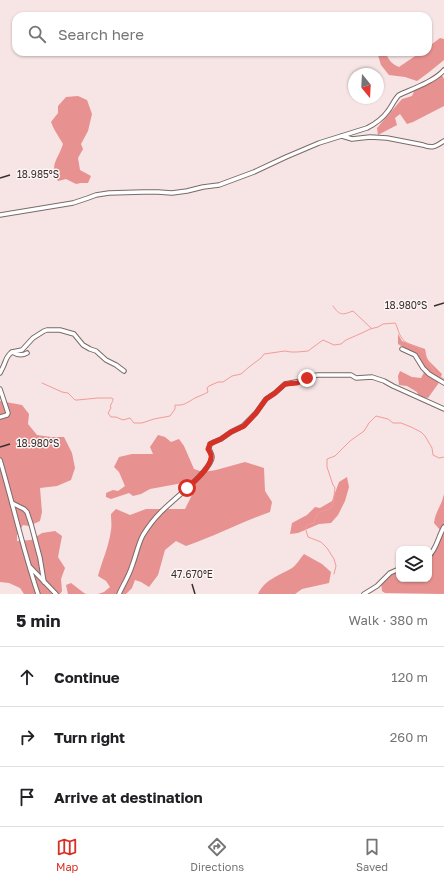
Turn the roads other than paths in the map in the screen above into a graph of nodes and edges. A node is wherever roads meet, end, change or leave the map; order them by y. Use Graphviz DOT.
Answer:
graph roads {
  1 [pos="444,70"];
  2 [pos="342,136"];
  3 [pos="444,142"];
  4 [pos="0,215"];
  5 [pos="402,349"];
  6 [pos="12,352"];
  7 [pos="27,353"];
  8 [pos="124,371"];
  9 [pos="0,373"];
  10 [pos="444,383"];
  11 [pos="0,389"];
  12 [pos="444,409"];
  13 [pos="0,417"];
  14 [pos="0,460"];
  15 [pos="12,503"];
  16 [pos="444,527"];
  17 [pos="432,552"];
  18 [pos="29,566"];
  19 [pos="41,568"];
  20 [pos="396,570"];
  21 [pos="36,573"];
  22 [pos="32,578"];
  23 [pos="44,582"];
  24 [pos="38,594"];
  25 [pos="56,594"];
  26 [pos="119,594"];
  27 [pos="364,594"];
  1 -- 2 [label="street"];
  2 -- 3 [label="street"];
  2 -- 4 [label="street"];
  5 -- 10 [label="street"];
  6 -- 7 [label="street"];
  6 -- 8 [label="street"];
  6 -- 9 [label="street"];
  11 -- 13 [label="street"];
  12 -- 26 [label="street"];
  14 -- 15 [label="street"];
  15 -- 18 [label="street"];
  15 -- 19 [label="street"];
  16 -- 17 [label="street"];
  18 -- 21 [label="street"];
  18 -- 22 [label="street"];
  19 -- 21 [label="street"];
  19 -- 23 [label="street"];
  20 -- 27 [label="street"];
  21 -- 22 [label="street"];
  21 -- 23 [label="street"];
  22 -- 24 [label="street"];
  23 -- 25 [label="street"];
}
